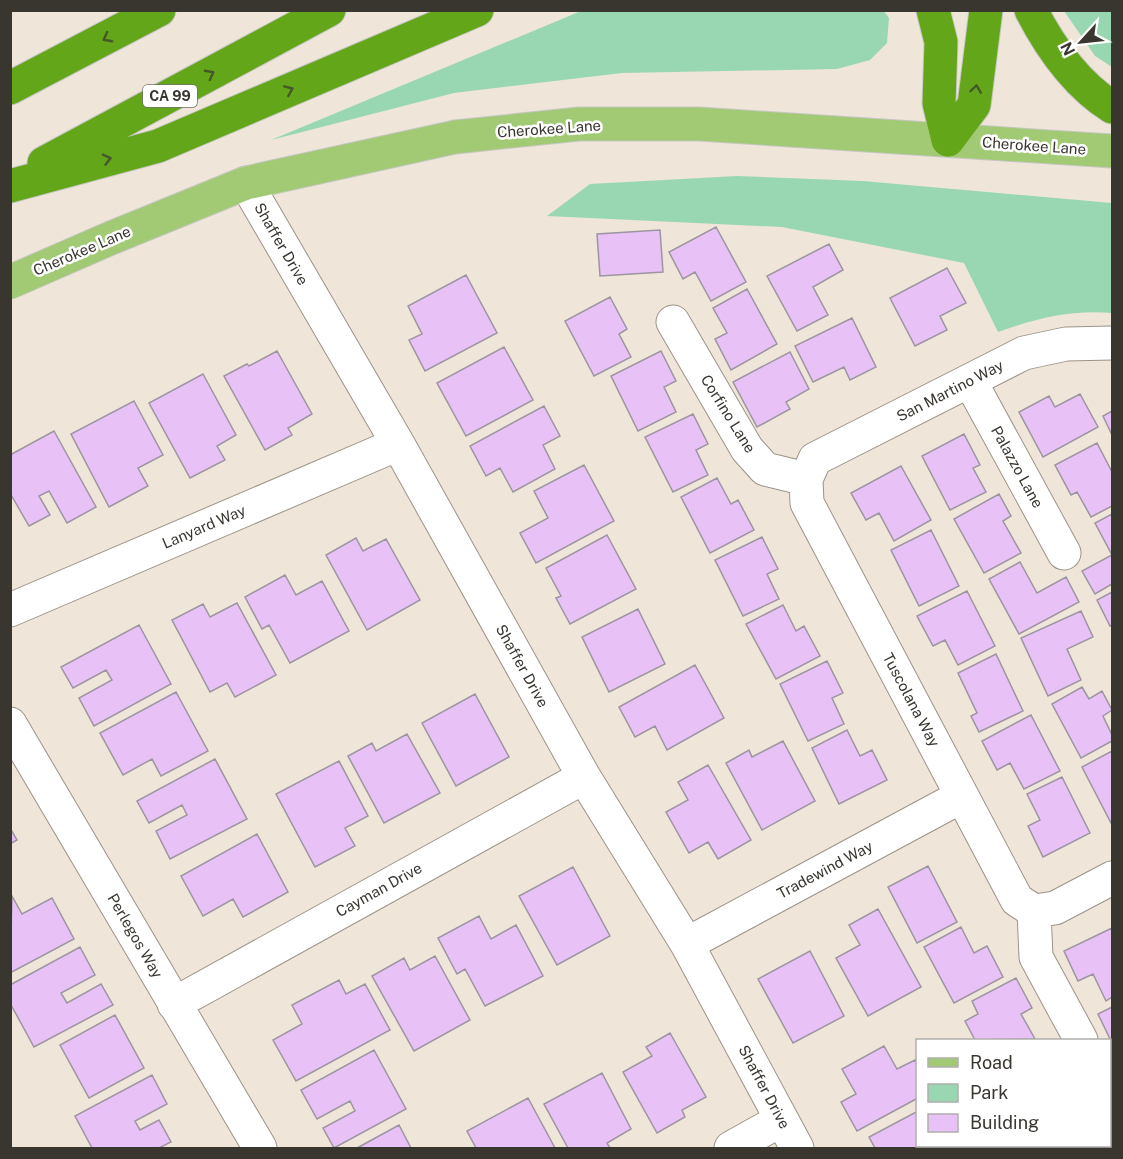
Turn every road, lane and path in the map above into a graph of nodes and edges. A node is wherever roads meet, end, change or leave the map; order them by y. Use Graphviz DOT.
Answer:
graph roads {
  1 [pos="159,10"];
  2 [pos="329,10"];
  3 [pos="477,10"];
  4 [pos="933,10"];
  5 [pos="986,10"];
  6 [pos="1031,10"];
  7 [pos="10,88"];
  8 [pos="1113,107"];
  9 [pos="948,140"];
  10 [pos="1113,151"];
  11 [pos="10,181"];
  12 [pos="246,183"];
  13 [pos="10,186"];
  14 [pos="10,282"];
  15 [pos="673,322"];
  16 [pos="1113,343"];
  17 [pos="969,381"];
  18 [pos="398,444"];
  19 [pos="806,479"];
  20 [pos="1064,553"];
  21 [pos="10,610"];
  22 [pos="10,724"];
  23 [pos="584,777"];
  24 [pos="962,796"];
  25 [pos="1113,878"];
  26 [pos="1034,911"];
  27 [pos="687,944"];
  28 [pos="174,1004"];
  29 [pos="1080,1039"];
  30 [pos="781,1120"];
  31 [pos="260,1149"];
  32 [pos="731,1149"];
  33 [pos="797,1149"];
  1 -- 7 [label="highway, one-way"];
  11 -- 2 [label="highway, CA 99, one-way"];
  13 -- 3 [label="highway, one-way"];
  4 -- 9 [label="highway"];
  9 -- 5 [label="highway, one-way"];
  6 -- 8 [label="highway"];
  9 -- 10 [label="main road, Cherokee Lane"];
  9 -- 12 [label="main road, Cherokee Lane"];
  12 -- 14 [label="main road, Cherokee Lane"];
  12 -- 18 [label="street, Shaffer Drive"];
  15 -- 19 [label="street, Corfino Lane"];
  16 -- 17 [label="street, San Martino Way"];
  17 -- 19 [label="street, San Martino Way"];
  17 -- 20 [label="street, Palazzo Lane"];
  18 -- 21 [label="street, Lanyard Way"];
  18 -- 23 [label="street, Shaffer Drive"];
  19 -- 24 [label="street, Tuscolana Way"];
  22 -- 28 [label="street, Perlegos Way"];
  23 -- 27 [label="street, Shaffer Drive"];
  23 -- 28 [label="street, Cayman Drive"];
  24 -- 26 [label="street, Tuscolana Way"];
  24 -- 27 [label="street, Tradewind Way"];
  25 -- 26 [label="street"];
  26 -- 29 [label="street"];
  27 -- 30 [label="street, Shaffer Drive"];
  28 -- 31 [label="street, Perlegos Way"];
  30 -- 32 [label="street"];
  30 -- 33 [label="street, Shaffer Drive"];
}
